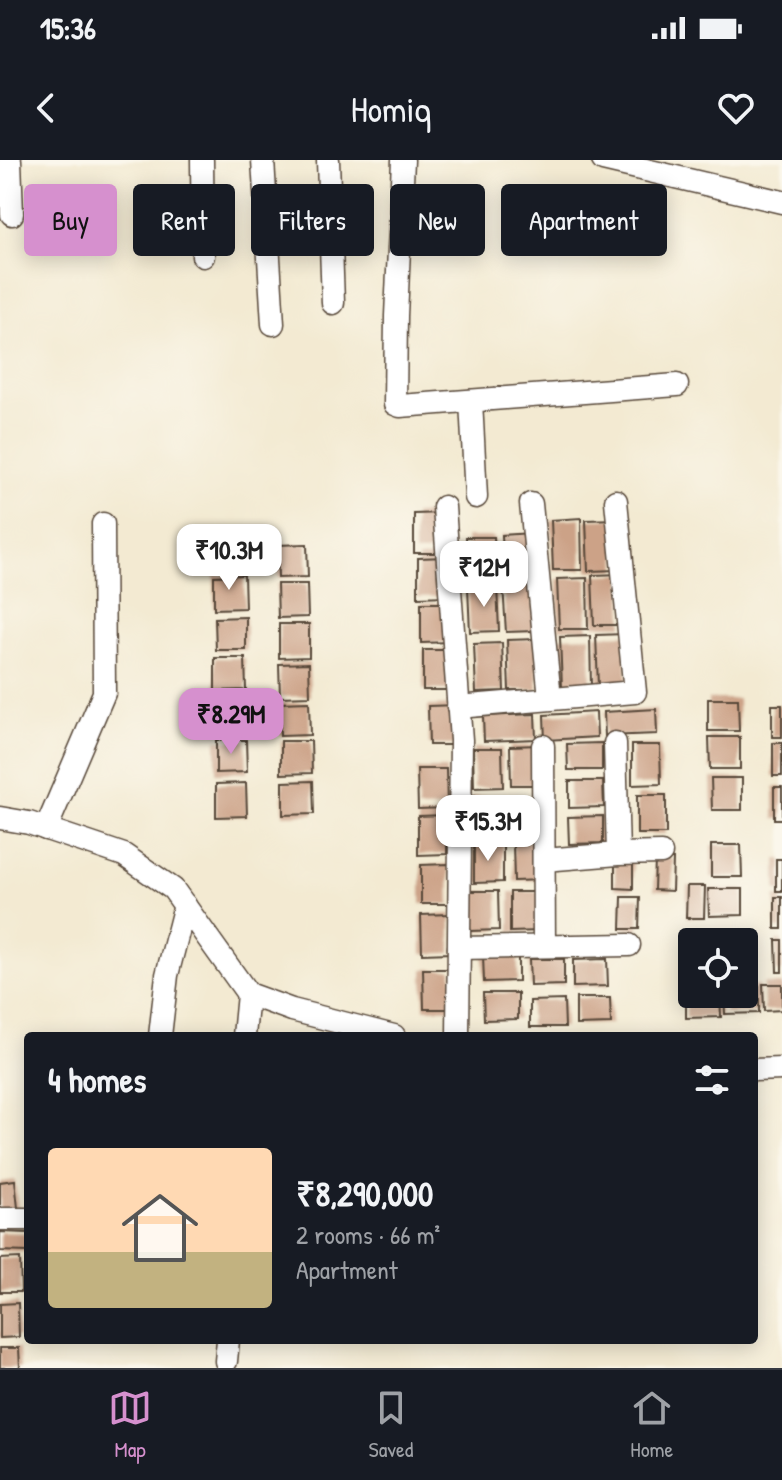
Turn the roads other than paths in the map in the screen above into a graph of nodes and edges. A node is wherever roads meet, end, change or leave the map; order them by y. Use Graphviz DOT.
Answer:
graph roads {
  1 [pos="10,160"];
  2 [pos="202,160"];
  3 [pos="263,160"];
  4 [pos="328,160"];
  5 [pos="403,160"];
  6 [pos="603,160"];
  7 [pos="202,184"];
  8 [pos="782,202"];
  9 [pos="12,214"];
  10 [pos="333,303"];
  11 [pos="273,324"];
  12 [pos="677,385"];
  13 [pos="471,401"];
  14 [pos="476,497"];
  15 [pos="616,501"];
  16 [pos="531,504"];
  17 [pos="444,507"];
  18 [pos="103,524"];
  19 [pos="550,698"];
  20 [pos="458,707"];
  21 [pos="615,743"];
  22 [pos="543,746"];
  23 [pos="0,818"];
  24 [pos="46,829"];
  25 [pos="661,853"];
  26 [pos="618,854"];
  27 [pos="544,860"];
  28 [pos="185,905"];
  29 [pos="629,945"];
  30 [pos="544,946"];
  31 [pos="459,948"];
  32 [pos="248,994"];
  33 [pos="160,1032"];
  34 [pos="244,1032"];
  35 [pos="378,1032"];
  36 [pos="458,1032"];
  37 [pos="782,1069"];
  38 [pos="758,1070"];
  39 [pos="0,1219"];
  40 [pos="24,1219"];
  1 -- 9 [label="street"];
  2 -- 7 [label="street"];
  3 -- 11 [label="street"];
  4 -- 10 [label="street"];
  5 -- 13 [label="street"];
  6 -- 8 [label="street"];
  12 -- 13 [label="street"];
  13 -- 14 [label="street"];
  15 -- 19 [label="street"];
  16 -- 19 [label="street"];
  17 -- 20 [label="street"];
  18 -- 24 [label="street"];
  19 -- 20 [label="street"];
  20 -- 31 [label="street"];
  21 -- 26 [label="street"];
  22 -- 27 [label="street"];
  23 -- 24 [label="street"];
  24 -- 28 [label="street"];
  25 -- 26 [label="street"];
  26 -- 27 [label="street"];
  27 -- 30 [label="street"];
  28 -- 32 [label="street"];
  28 -- 33 [label="street"];
  29 -- 30 [label="street"];
  30 -- 31 [label="street"];
  31 -- 36 [label="street"];
  32 -- 34 [label="street"];
  32 -- 35 [label="street"];
  37 -- 38 [label="street"];
  39 -- 40 [label="street"];
}
